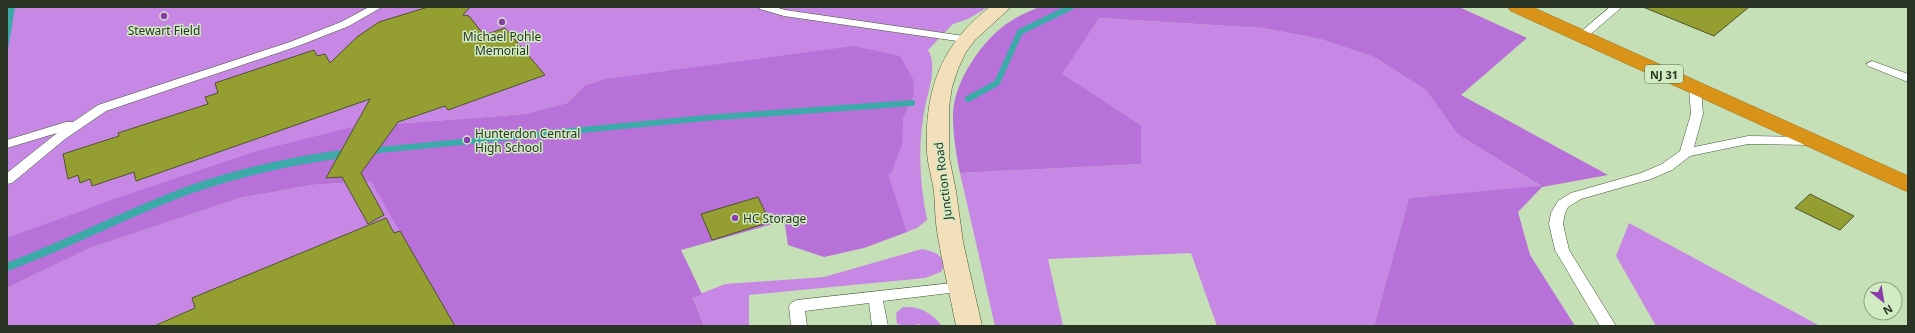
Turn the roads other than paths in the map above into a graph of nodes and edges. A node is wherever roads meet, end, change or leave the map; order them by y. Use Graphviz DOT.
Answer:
graph roads {
  1 [pos="378,7"];
  2 [pos="764,7"];
  3 [pos="1002,7"];
  4 [pos="1517,7"];
  5 [pos="1617,7"];
  6 [pos="1582,36"];
  7 [pos="964,39"];
  8 [pos="1872,64"];
  9 [pos="1908,78"];
  10 [pos="1695,88"];
  11 [pos="79,123"];
  12 [pos="1812,141"];
  13 [pos="7,144"];
  14 [pos="1686,153"];
  15 [pos="1905,179"];
  16 [pos="7,180"];
  17 [pos="961,287"];
  18 [pos="875,296"];
  19 [pos="799,326"];
  20 [pos="880,326"];
  21 [pos="969,326"];
  22 [pos="1608,326"];
  1 -- 11 [label="lane"];
  2 -- 7 [label="lane"];
  3 -- 7 [label="street, Junction Road"];
  4 -- 6 [label="highway, NJ 31"];
  5 -- 6 [label="lane"];
  6 -- 10 [label="highway, NJ 31"];
  7 -- 17 [label="street, Junction Road"];
  8 -- 9 [label="lane"];
  10 -- 12 [label="highway, NJ 31"];
  10 -- 14 [label="lane"];
  11 -- 13 [label="lane"];
  11 -- 16 [label="lane"];
  12 -- 14 [label="lane"];
  12 -- 15 [label="highway, NJ 31"];
  14 -- 22 [label="lane"];
  17 -- 18 [label="lane"];
  17 -- 21 [label="street, Junction Road"];
  18 -- 19 [label="lane"];
  18 -- 20 [label="lane"];
}
